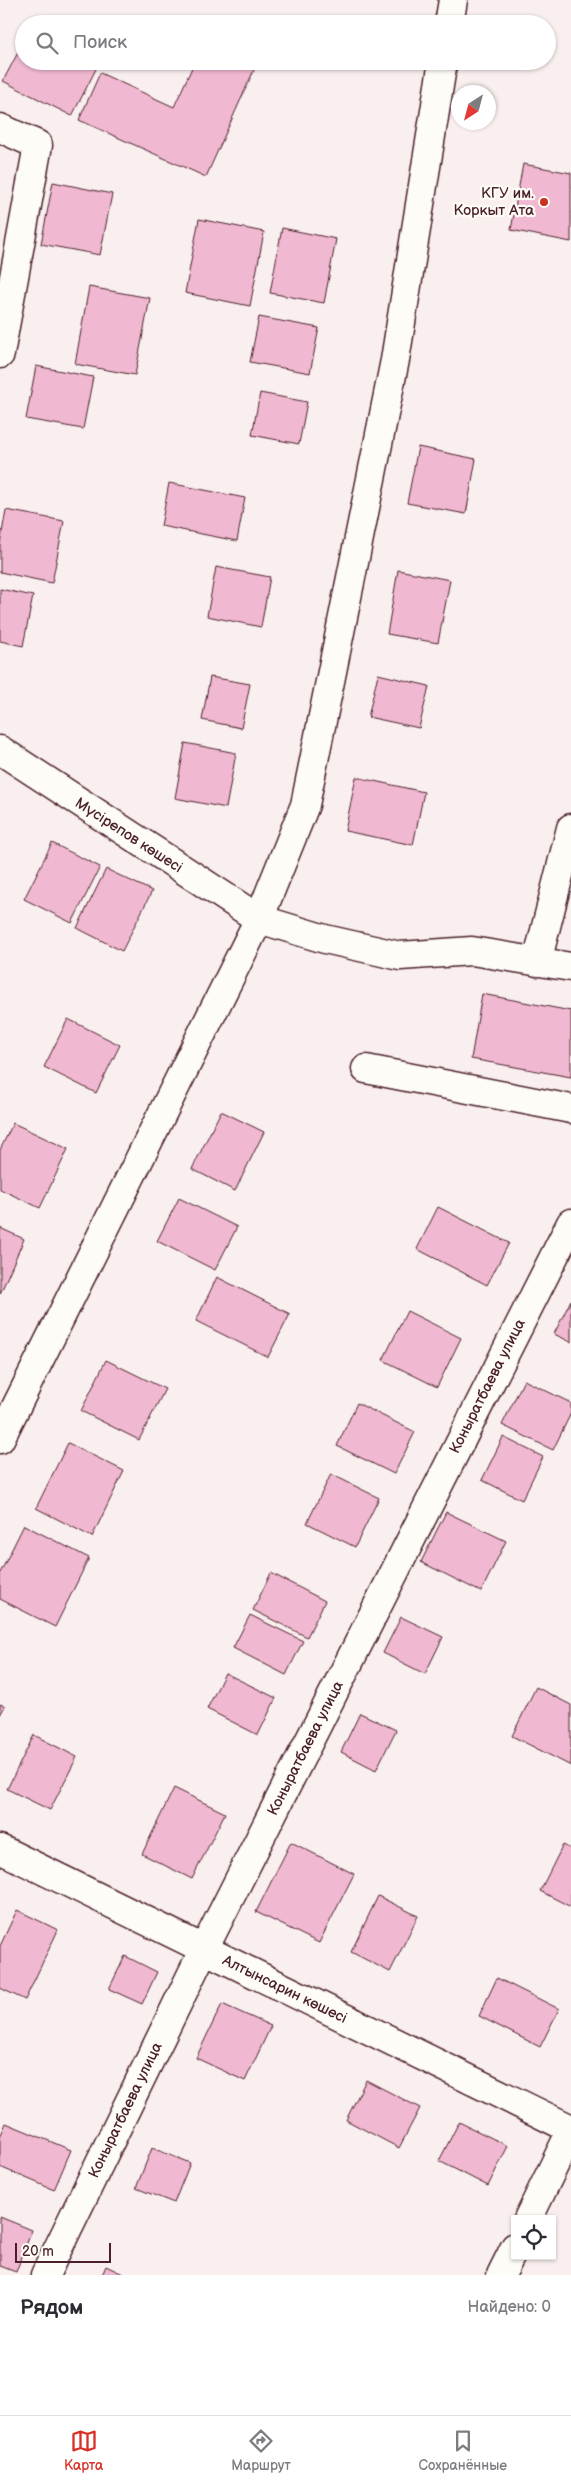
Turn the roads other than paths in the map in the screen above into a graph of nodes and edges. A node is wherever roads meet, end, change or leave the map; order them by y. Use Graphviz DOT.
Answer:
graph roads {
  1 [pos="453,0"];
  2 [pos="450,15"];
  3 [pos="442,70"];
  4 [pos="0,128"];
  5 [pos="0,354"];
  6 [pos="0,750"];
  7 [pos="571,828"];
  8 [pos="259,919"];
  9 [pos="537,962"];
  10 [pos="571,967"];
  11 [pos="366,1069"];
  12 [pos="571,1109"];
  13 [pos="570,1222"];
  14 [pos="0,1439"];
  15 [pos="0,1849"];
  16 [pos="204,1949"];
  17 [pos="571,2130"];
  18 [pos="530,2215"];
  19 [pos="511,2255"];
  20 [pos="45,2275"];
  21 [pos="501,2275"];
  1 -- 2 [label="street"];
  3 -- 8 [label="street"];
  4 -- 5 [label="street"];
  6 -- 8 [label="street, Мүсірепов көшесі"];
  7 -- 9 [label="street"];
  8 -- 9 [label="street, Мүсірепов көшесі"];
  8 -- 14 [label="street"];
  9 -- 10 [label="street, Мүсірепов көшесі"];
  11 -- 12 [label="street"];
  13 -- 16 [label="street, Коныратбаева улица"];
  15 -- 16 [label="street, Алтынсарин көшесі"];
  16 -- 17 [label="street, Алтынсарин көшесі"];
  16 -- 20 [label="street, Коныратбаева улица"];
  17 -- 18 [label="street"];
  19 -- 21 [label="street"];
}
